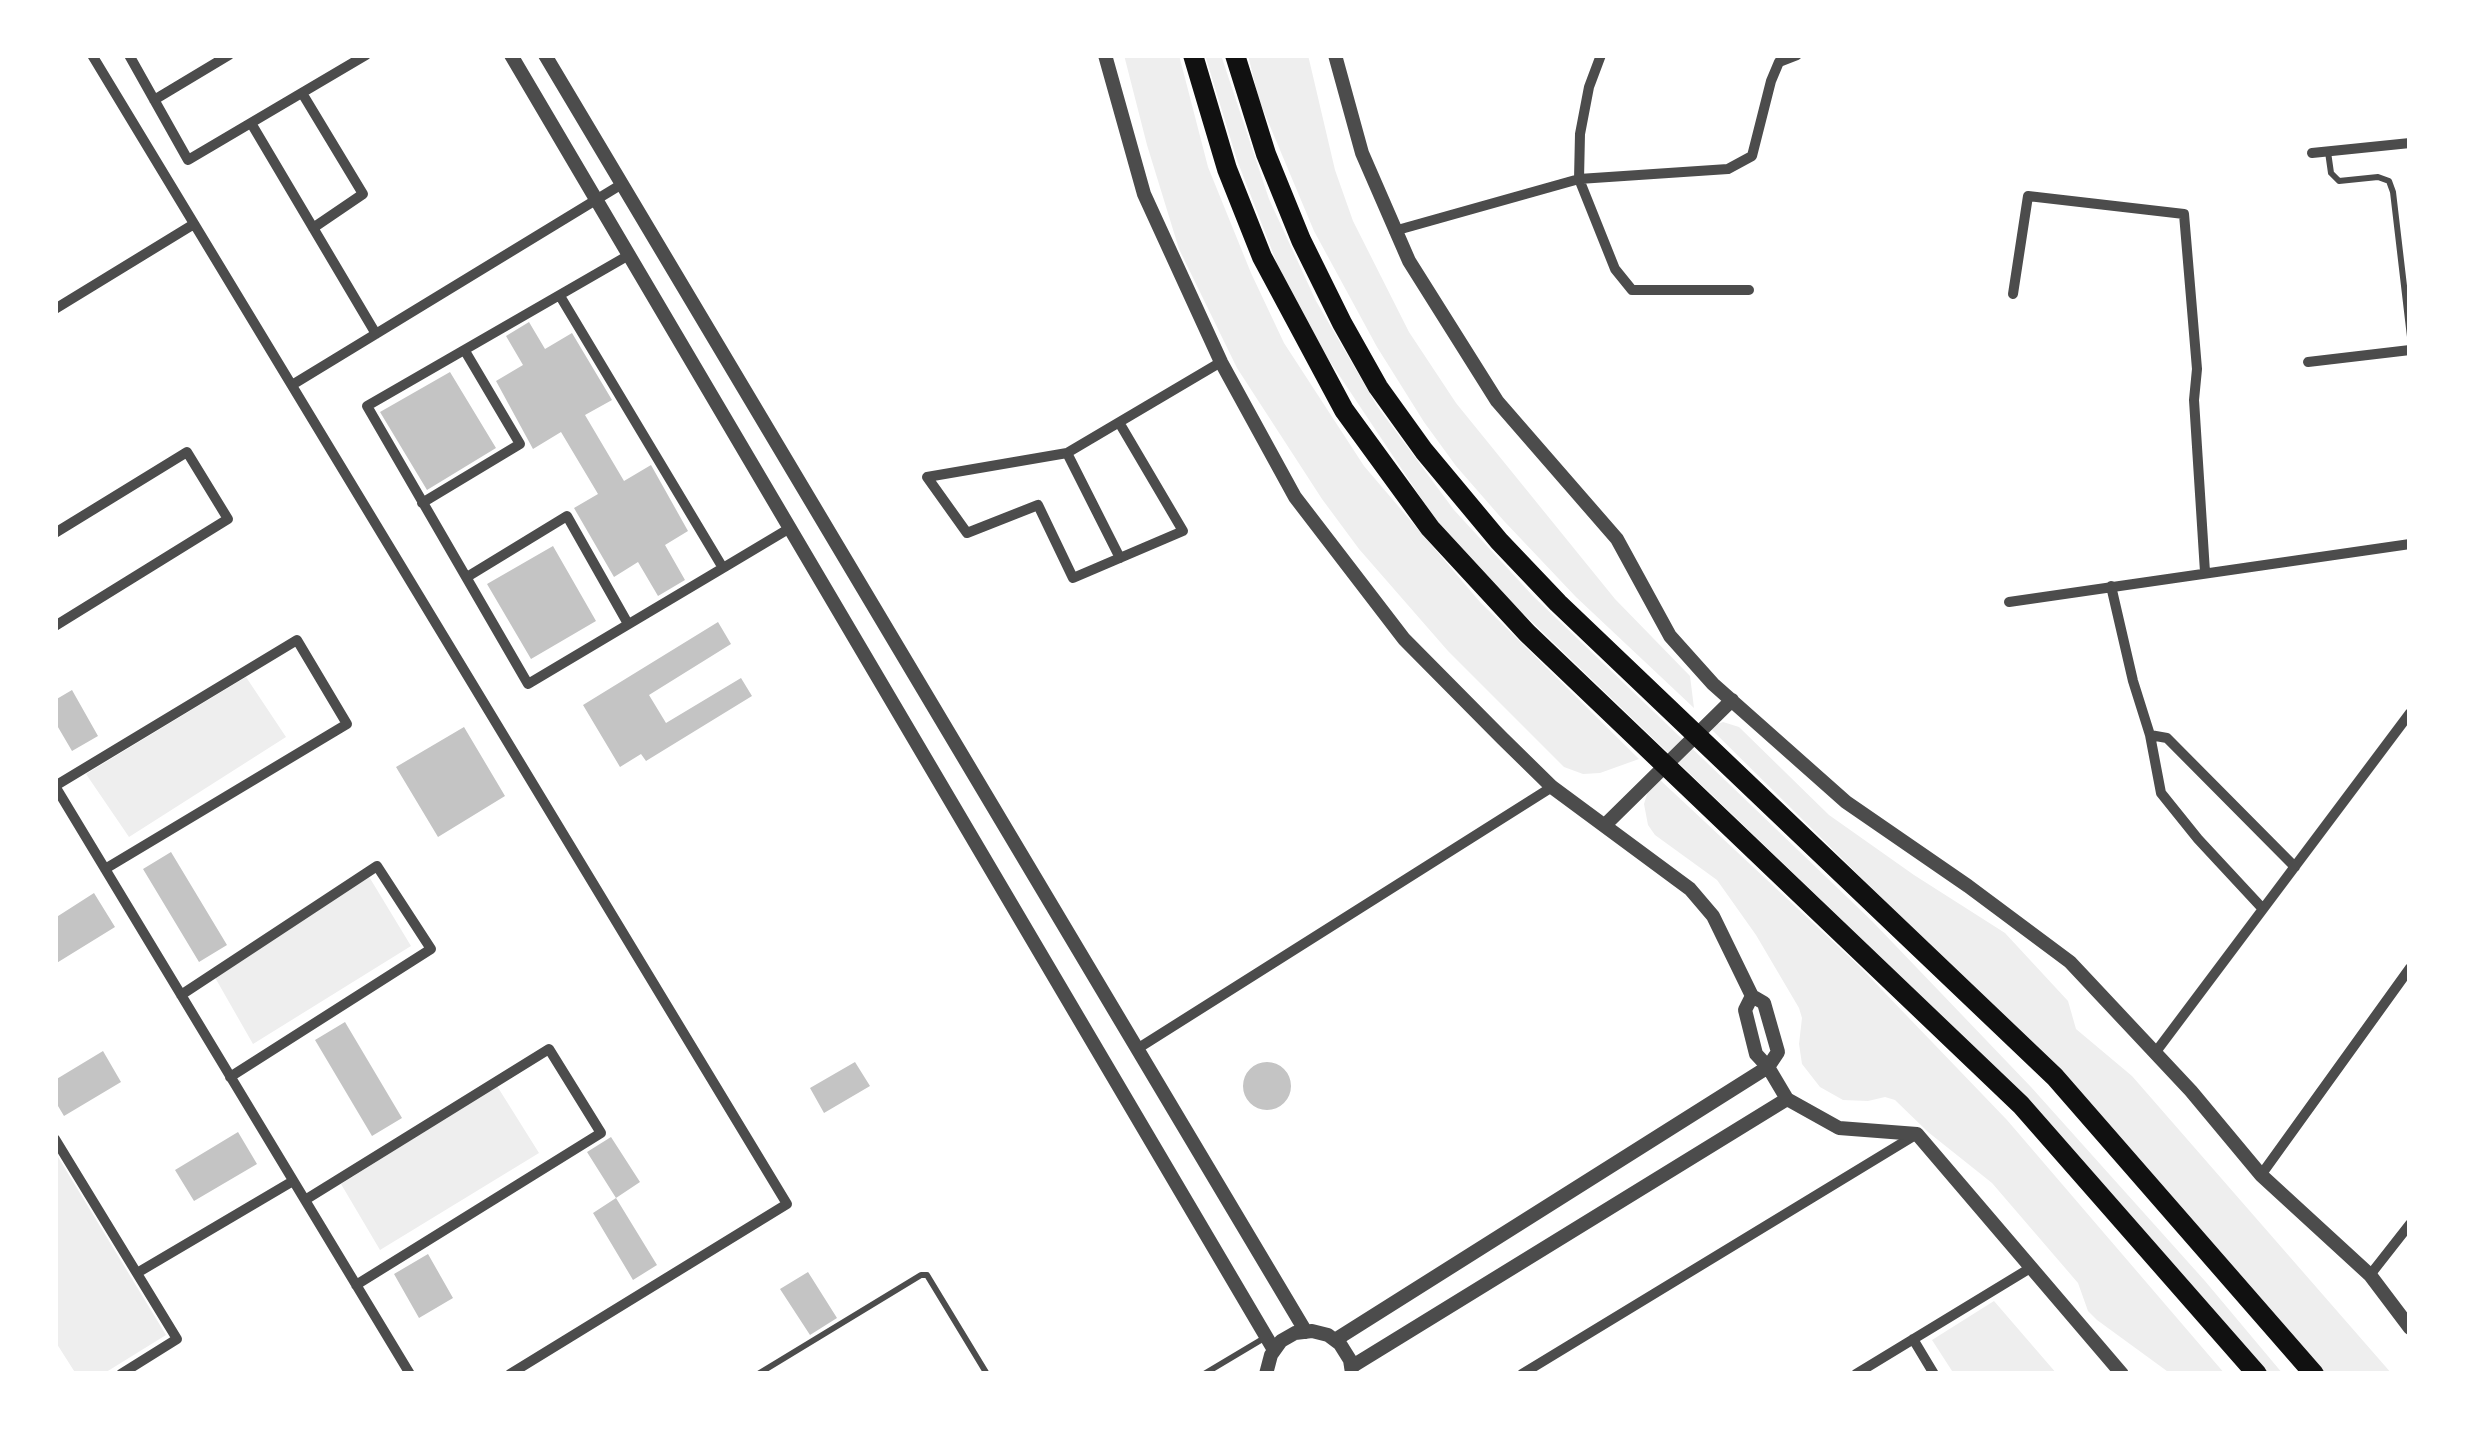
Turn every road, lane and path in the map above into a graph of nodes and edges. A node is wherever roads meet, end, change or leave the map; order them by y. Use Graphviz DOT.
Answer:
graph roads {
  1 [pos="92,55"];
  2 [pos="129,55"];
  3 [pos="229,55"];
  4 [pos="366,55"];
  5 [pos="512,55"];
  6 [pos="548,55"];
  7 [pos="1105,55"];
  8 [pos="1193,55"];
  9 [pos="1235,55"];
  10 [pos="1335,55"];
  11 [pos="1601,55"];
  12 [pos="1797,55"];
  13 [pos="302,93"];
  14 [pos="154,100"];
  15 [pos="251,123"];
  16 [pos="2410,143"];
  17 [pos="2328,151"];
  18 [pos="2312,153"];
  19 [pos="1578,180"];
  20 [pos="622,184"];
  21 [pos="596,199"];
  22 [pos="194,224"];
  23 [pos="314,228"];
  24 [pos="1394,231"];
  25 [pos="629,255"];
  26 [pos="1750,290"];
  27 [pos="2012,294"];
  28 [pos="560,296"];
  29 [pos="55,308"];
  30 [pos="376,334"];
  31 [pos="2410,337"];
  32 [pos="2410,350"];
  33 [pos="465,351"];
  34 [pos="1220,362"];
  35 [pos="2308,362"];
  36 [pos="292,385"];
  37 [pos="1120,424"];
  38 [pos="1067,453"];
  39 [pos="422,503"];
  40 [pos="790,528"];
  41 [pos="55,533"];
  42 [pos="2410,544"];
  43 [pos="1120,558"];
  44 [pos="723,568"];
  45 [pos="2205,572"];
  46 [pos="468,577"];
  47 [pos="2111,586"];
  48 [pos="2009,602"];
  49 [pos="628,622"];
  50 [pos="55,626"];
  51 [pos="1732,700"];
  52 [pos="2410,713"];
  53 [pos="2150,734"];
  54 [pos="55,786"];
  55 [pos="1552,787"];
  56 [pos="60,806"];
  57 [pos="1606,825"];
  58 [pos="2294,866"];
  59 [pos="105,870"];
  60 [pos="2263,909"];
  61 [pos="2410,968"];
  62 [pos="181,995"];
  63 [pos="1138,1049"];
  64 [pos="2155,1052"];
  65 [pos="1768,1067"];
  66 [pos="230,1077"];
  67 [pos="1787,1099"];
  68 [pos="1917,1134"];
  69 [pos="55,1139"];
  70 [pos="2261,1174"];
  71 [pos="293,1181"];
  72 [pos="305,1200"];
  73 [pos="2410,1224"];
  74 [pos="2032,1266"];
  75 [pos="137,1273"];
  76 [pos="2370,1275"];
  77 [pos="356,1285"];
  78 [pos="2410,1328"];
  79 [pos="1306,1332"];
  80 [pos="1913,1339"];
  81 [pos="1335,1340"];
  82 [pos="1270,1344"];
  83 [pos="1351,1371"];
  84 [pos="120,1374"];
  85 [pos="410,1374"];
  86 [pos="510,1374"];
  87 [pos="758,1374"];
  88 [pos="986,1374"];
  89 [pos="1204,1374"];
  90 [pos="1266,1374"];
  91 [pos="1522,1374"];
  92 [pos="1856,1374"];
  93 [pos="1934,1374"];
  94 [pos="2122,1374"];
  95 [pos="2258,1374"];
  96 [pos="2314,1374"];
  1 -- 22 [label="street"];
  2 -- 14 [label="street"];
  3 -- 14 [label="street"];
  4 -- 13 [label="street"];
  5 -- 21 [label="street"];
  6 -- 20 [label="street"];
  7 -- 34 [label="street"];
  8 -- 95 [label="highway"];
  9 -- 96 [label="highway"];
  10 -- 24 [label="street"];
  11 -- 19 [label="street"];
  12 -- 19 [label="street"];
  13 -- 15 [label="street"];
  13 -- 23 [label="street"];
  14 -- 15 [label="street"];
  15 -- 23 [label="street"];
  16 -- 17 [label="street"];
  17 -- 18 [label="street"];
  17 -- 31 [label="lane"];
  19 -- 24 [label="street"];
  19 -- 26 [label="street"];
  20 -- 21 [label="street"];
  20 -- 63 [label="street"];
  21 -- 25 [label="street"];
  21 -- 30 [label="street"];
  22 -- 29 [label="street"];
  22 -- 36 [label="street"];
  23 -- 30 [label="street"];
  24 -- 51 [label="street"];
  25 -- 28 [label="street"];
  25 -- 40 [label="street"];
  27 -- 45 [label="street"];
  28 -- 33 [label="street"];
  28 -- 44 [label="street"];
  30 -- 36 [label="street"];
  32 -- 35 [label="street"];
  33 -- 39 [label="street"];
  33 -- 39 [label="street"];
  34 -- 37 [label="street"];
  34 -- 55 [label="street"];
  36 -- 86 [label="street"];
  37 -- 38 [label="street"];
  37 -- 43 [label="street"];
  38 -- 43 [label="street"];
  38 -- 43 [label="street"];
  39 -- 46 [label="street"];
  40 -- 44 [label="street"];
  40 -- 82 [label="street"];
  41 -- 50 [label="street"];
  42 -- 45 [label="street"];
  44 -- 49 [label="street"];
  45 -- 47 [label="street"];
  46 -- 49 [label="street"];
  46 -- 49 [label="street"];
  47 -- 48 [label="street"];
  47 -- 53 [label="street"];
  51 -- 57 [label="street"];
  51 -- 64 [label="street"];
  52 -- 58 [label="street"];
  53 -- 58 [label="street"];
  53 -- 60 [label="street"];
  54 -- 56 [label="street"];
  54 -- 59 [label="street"];
  55 -- 57 [label="street"];
  55 -- 63 [label="street"];
  56 -- 59 [label="street"];
  57 -- 65 [label="street"];
  58 -- 60 [label="street"];
  59 -- 62 [label="street"];
  60 -- 64 [label="street"];
  61 -- 70 [label="street"];
  62 -- 66 [label="street"];
  62 -- 66 [label="street"];
  63 -- 79 [label="street"];
  64 -- 70 [label="street"];
  65 -- 67 [label="street"];
  65 -- 81 [label="street"];
  66 -- 71 [label="street"];
  67 -- 68 [label="street"];
  67 -- 83 [label="street"];
  68 -- 74 [label="street"];
  68 -- 91 [label="street"];
  69 -- 75 [label="street"];
  70 -- 76 [label="street"];
  71 -- 72 [label="street"];
  71 -- 75 [label="street"];
  72 -- 77 [label="street"];
  72 -- 77 [label="street"];
  73 -- 76 [label="street"];
  74 -- 80 [label="street"];
  74 -- 94 [label="street"];
  75 -- 84 [label="street"];
  76 -- 78 [label="street"];
  77 -- 85 [label="street"];
  79 -- 81 [label="street"];
  79 -- 82 [label="street"];
  80 -- 92 [label="street"];
  80 -- 93 [label="street"];
  81 -- 83 [label="street"];
  82 -- 89 [label="lane"];
  82 -- 90 [label="street"];
  87 -- 88 [label="lane"];
}
